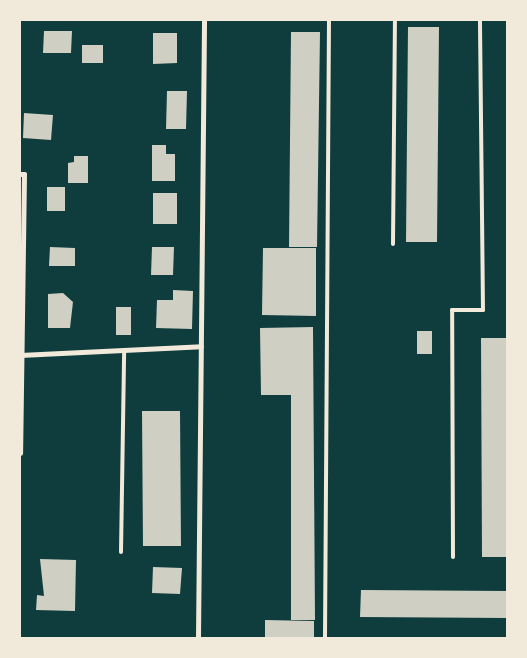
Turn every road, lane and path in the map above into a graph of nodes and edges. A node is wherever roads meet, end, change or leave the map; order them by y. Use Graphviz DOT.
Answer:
graph roads {
  1 [pos="204,20"];
  2 [pos="329,20"];
  3 [pos="395,20"];
  4 [pos="480,20"];
  5 [pos="22,174"];
  6 [pos="394,244"];
  7 [pos="201,346"];
  8 [pos="124,350"];
  9 [pos="21,354"];
  10 [pos="20,453"];
  11 [pos="121,552"];
  12 [pos="453,557"];
  13 [pos="198,638"];
  14 [pos="325,638"];
  1 -- 7 [label="street"];
  2 -- 14 [label="lane"];
  3 -- 6 [label="lane"];
  4 -- 12 [label="lane"];
  5 -- 9 [label="street"];
  7 -- 8 [label="street"];
  7 -- 13 [label="street"];
  8 -- 9 [label="street"];
  8 -- 11 [label="lane"];
  9 -- 10 [label="street"];
}
